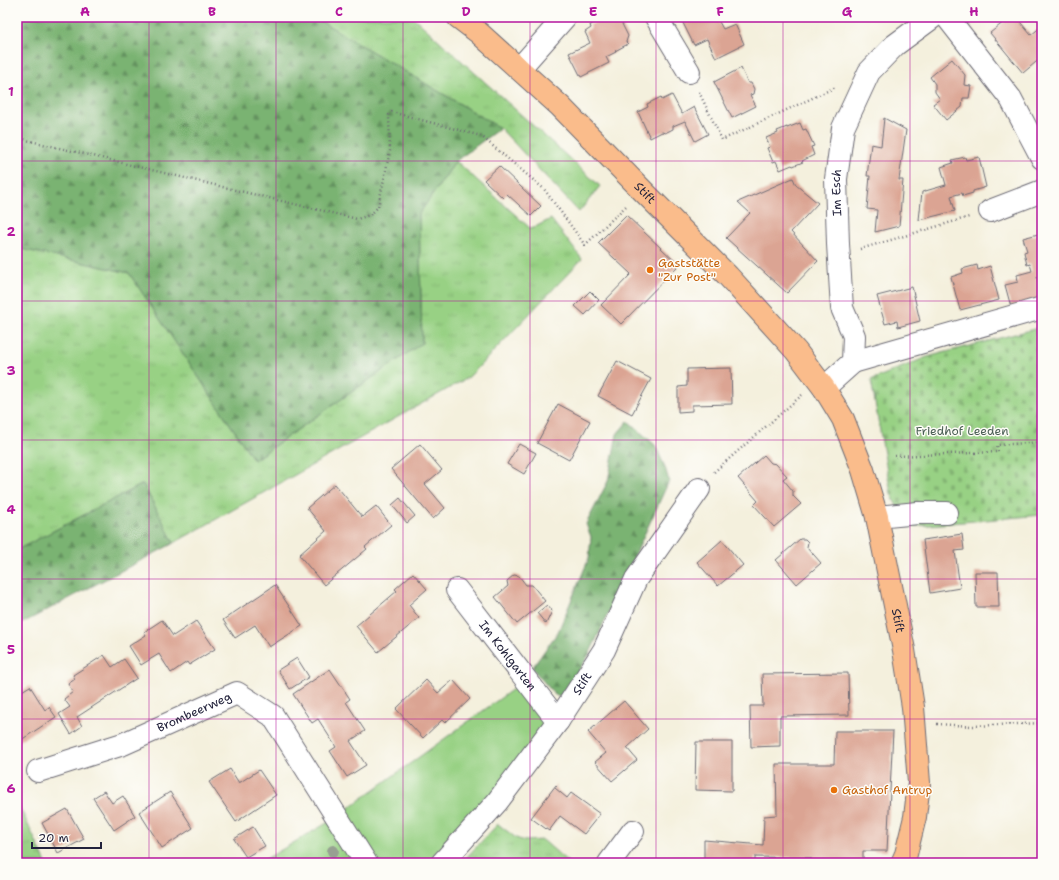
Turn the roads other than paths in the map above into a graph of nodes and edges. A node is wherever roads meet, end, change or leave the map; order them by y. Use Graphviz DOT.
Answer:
graph roads {
  1 [pos="458,17"];
  2 [pos="565,17"];
  3 [pos="656,17"];
  4 [pos="933,17"];
  5 [pos="947,17"];
  6 [pos="519,69"];
  7 [pos="689,72"];
  8 [pos="1042,158"];
  9 [pos="1042,192"];
  10 [pos="990,211"];
  11 [pos="1042,308"];
  12 [pos="853,362"];
  13 [pos="822,385"];
  14 [pos="699,489"];
  15 [pos="947,513"];
  16 [pos="877,517"];
  17 [pos="457,590"];
  18 [pos="558,721"];
  19 [pos="38,771"];
  20 [pos="633,831"];
  21 [pos="366,863"];
  22 [pos="442,863"];
  23 [pos="609,863"];
  24 [pos="902,863"];
  1 -- 6 [label="main road, Stift"];
  2 -- 6 [label="street"];
  3 -- 7 [label="street"];
  4 -- 12 [label="street, Im Esch"];
  5 -- 8 [label="street"];
  6 -- 13 [label="main road, Stift"];
  9 -- 10 [label="street"];
  11 -- 12 [label="street"];
  12 -- 13 [label="street"];
  13 -- 16 [label="main road, Stift"];
  14 -- 18 [label="street, Stift"];
  15 -- 16 [label="street"];
  16 -- 24 [label="main road, Stift"];
  17 -- 18 [label="street, Im Kohlgarten"];
  18 -- 22 [label="street, Stift"];
  19 -- 21 [label="street, Brombeerweg"];
  20 -- 23 [label="street"];
}
